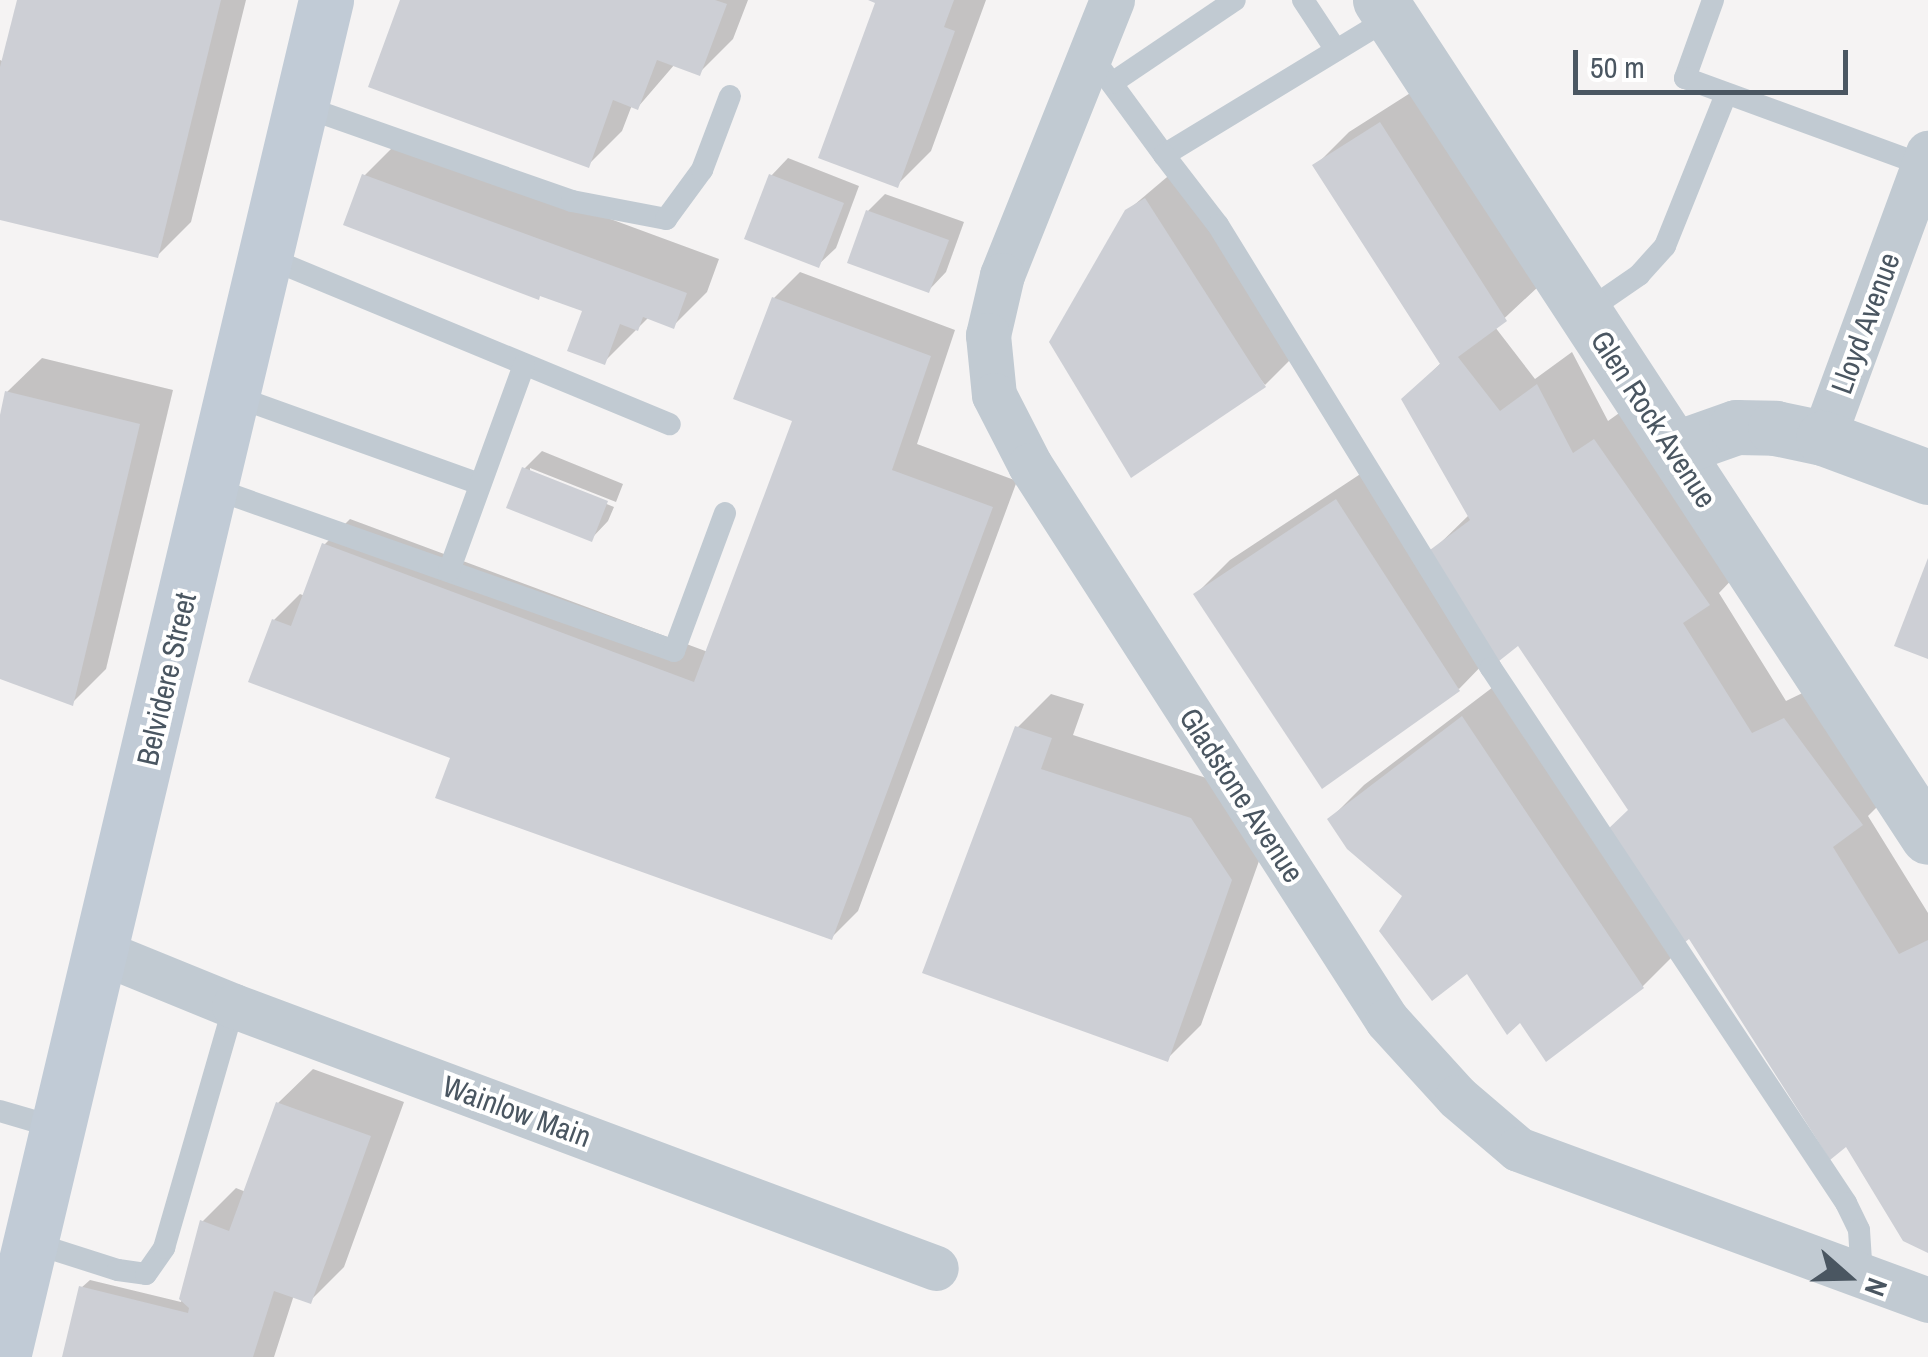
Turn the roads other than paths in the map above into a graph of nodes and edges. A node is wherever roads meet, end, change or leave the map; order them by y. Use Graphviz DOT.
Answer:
graph roads {
  1 [pos="326,0"];
  2 [pos="1112,0"];
  3 [pos="1235,0"];
  4 [pos="1304,0"];
  5 [pos="1713,0"];
  6 [pos="1392,6"];
  7 [pos="1336,50"];
  8 [pos="1101,68"];
  9 [pos="1726,94"];
  10 [pos="730,96"];
  11 [pos="302,106"];
  12 [pos="1164,155"];
  13 [pos="1926,162"];
  14 [pos="266,258"];
  15 [pos="1584,312"];
  16 [pos="524,365"];
  17 [pos="234,396"];
  18 [pos="670,424"];
  19 [pos="1823,438"];
  20 [pos="1674,449"];
  21 [pos="1928,476"];
  22 [pos="480,484"];
  23 [pos="212,488"];
  24 [pos="726,513"];
  25 [pos="449,571"];
  26 [pos="1928,838"];
  27 [pos="99,951"];
  28 [pos="234,1006"];
  29 [pos="0,1111"];
  30 [pos="58,1128"];
  31 [pos="30,1242"];
  32 [pos="936,1268"];
  33 [pos="1862,1276"];
  34 [pos="1928,1300"];
  35 [pos="3,1357"];
  1 -- 11 [label="main road, Belvidere Street"];
  2 -- 8 [label="street, Gladstone Avenue"];
  3 -- 8 [label="lane"];
  4 -- 7 [label="lane"];
  5 -- 9 [label="lane"];
  6 -- 7 [label="lane"];
  6 -- 15 [label="street, Glen Rock Avenue"];
  7 -- 12 [label="lane"];
  8 -- 12 [label="lane"];
  8 -- 33 [label="street, Gladstone Avenue"];
  9 -- 13 [label="lane"];
  9 -- 15 [label="lane"];
  10 -- 11 [label="lane"];
  11 -- 14 [label="main road, Belvidere Street"];
  12 -- 33 [label="lane"];
  13 -- 19 [label="street, Lloyd Avenue"];
  14 -- 16 [label="lane"];
  14 -- 17 [label="main road, Belvidere Street"];
  15 -- 20 [label="street, Glen Rock Avenue"];
  16 -- 18 [label="lane"];
  16 -- 22 [label="lane"];
  17 -- 22 [label="lane"];
  17 -- 23 [label="main road, Belvidere Street"];
  19 -- 20 [label="street"];
  19 -- 21 [label="street"];
  20 -- 26 [label="street, Glen Rock Avenue"];
  22 -- 25 [label="lane"];
  23 -- 25 [label="lane"];
  23 -- 27 [label="main road, Belvidere Street"];
  24 -- 25 [label="lane"];
  27 -- 28 [label="street, Wainlow Main"];
  27 -- 30 [label="main road, Belvidere Street"];
  28 -- 31 [label="lane"];
  28 -- 32 [label="street, Wainlow Main"];
  29 -- 30 [label="lane"];
  30 -- 31 [label="main road, Belvidere Street"];
  31 -- 35 [label="main road, Belvidere Street"];
  33 -- 34 [label="street, Gladstone Avenue"];
}
